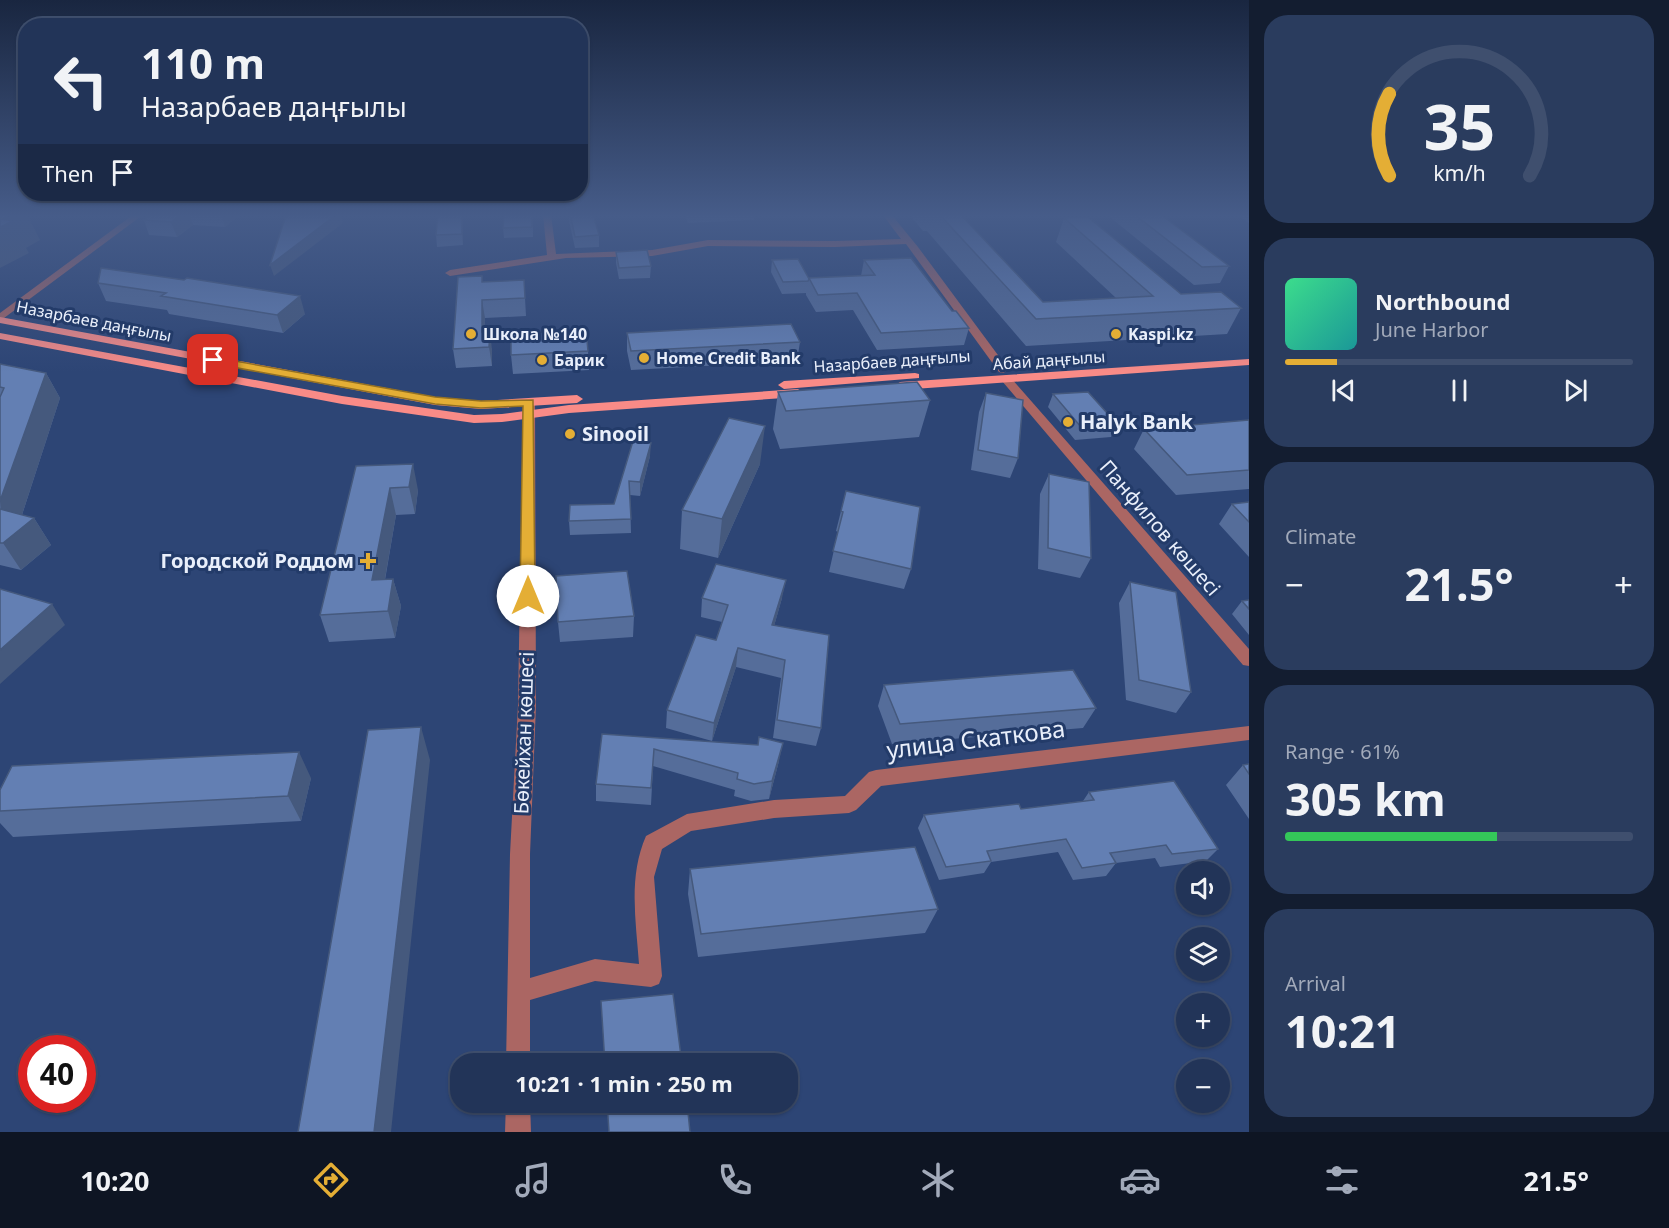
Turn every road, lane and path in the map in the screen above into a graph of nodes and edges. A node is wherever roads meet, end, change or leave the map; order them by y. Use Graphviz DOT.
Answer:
graph roads {
  1 [pos="70,267"];
  2 [pos="489,267"];
  3 [pos="928,267"];
  4 [pos="450,273"];
  5 [pos="0,319"];
  6 [pos="0,336"];
  7 [pos="1249,354"];
  8 [pos="1249,362"];
  9 [pos="1005,375"];
  10 [pos="529,408"];
  11 [pos="1249,660"];
  12 [pos="1249,733"];
  13 [pos="519,992"];
  14 [pos="518,1053"];
  15 [pos="518,1113"];
  16 [pos="518,1132"];
  1 -- 5 [label="street"];
  2 -- 4 [label="street"];
  3 -- 9 [label="street, Панфилов көшесі"];
  5 -- 10 [label="main road, Назарбаев даңғылы"];
  6 -- 10 [label="main road, Назарбаев даңғылы"];
  7 -- 9 [label="main road, Абай даңғылы"];
  8 -- 9 [label="main road, Абай даңғылы"];
  9 -- 10 [label="main road, Абай даңғылы"];
  9 -- 11 [label="street, Панфилов көшесі"];
  10 -- 13 [label="street, Бөкейхан көшесі"];
  12 -- 13 [label="street, улица Скаткова"];
  13 -- 14 [label="street, Бөкейхан көшесі"];
  15 -- 16 [label="street"];
}
